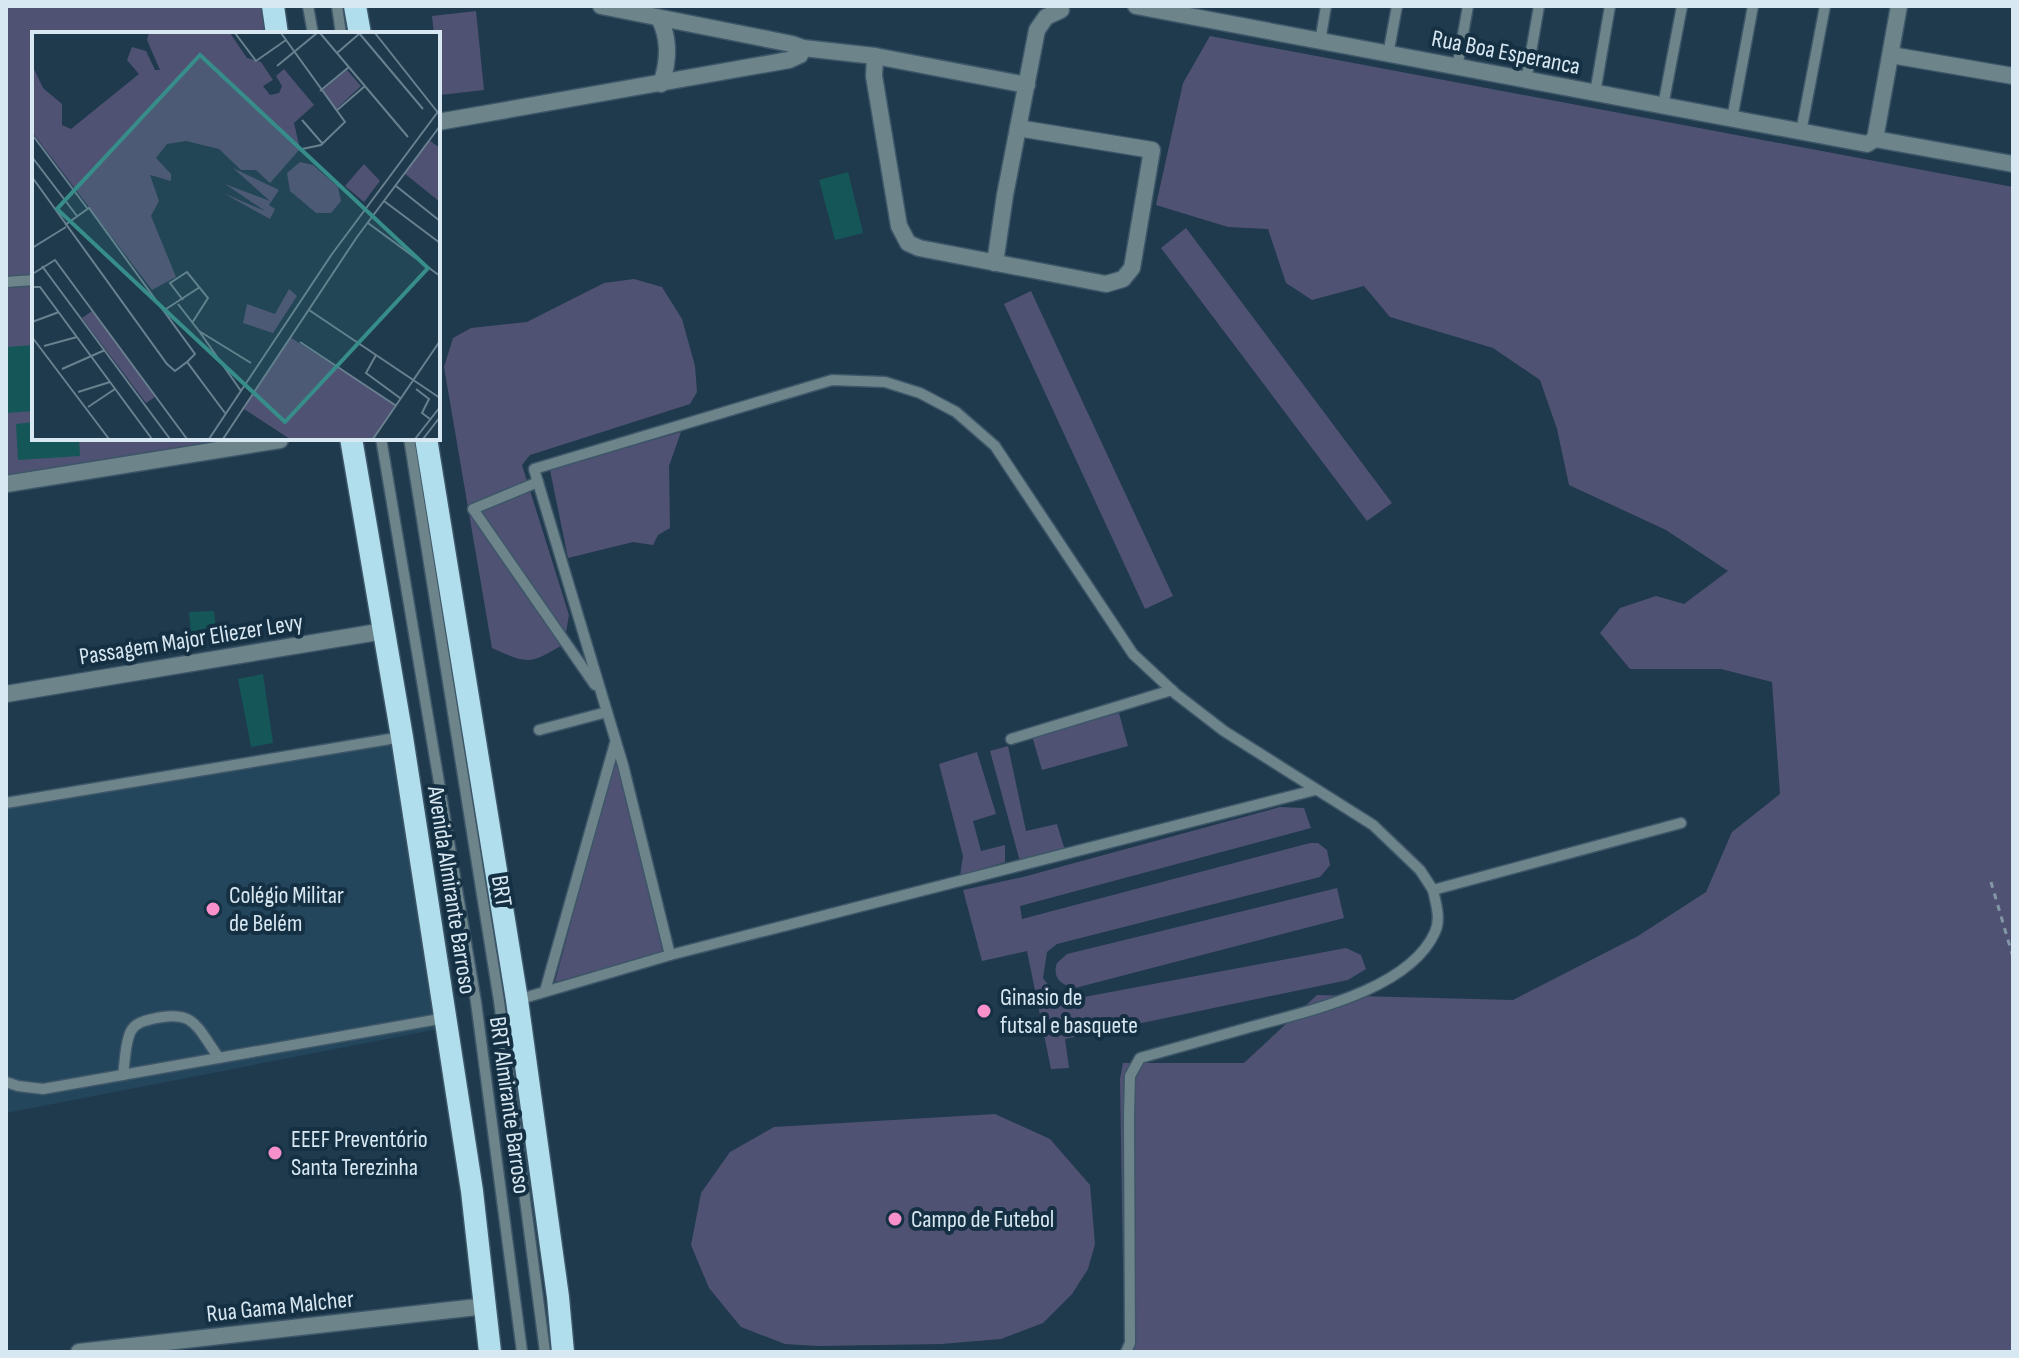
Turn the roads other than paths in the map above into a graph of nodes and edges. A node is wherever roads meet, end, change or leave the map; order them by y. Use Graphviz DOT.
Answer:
graph roads {
  1 [pos="273,6"];
  2 [pos="308,6"];
  3 [pos="337,6"];
  4 [pos="355,6"];
  5 [pos="601,6"];
  6 [pos="1136,6"];
  7 [pos="1326,6"];
  8 [pos="1397,6"];
  9 [pos="1468,6"];
  10 [pos="1539,6"];
  11 [pos="1610,6"];
  12 [pos="1682,6"];
  13 [pos="1753,6"];
  14 [pos="1825,6"];
  15 [pos="1899,6"];
  16 [pos="1061,10"];
  17 [pos="659,18"];
  18 [pos="277,32"];
  19 [pos="313,32"];
  20 [pos="347,32"];
  21 [pos="347,32"];
  22 [pos="1320,42"];
  23 [pos="803,48"];
  24 [pos="1388,55"];
  25 [pos="1891,55"];
  26 [pos="875,56"];
  27 [pos="1457,68"];
  28 [pos="2013,76"];
  29 [pos="1526,81"];
  30 [pos="661,84"];
  31 [pos="1027,85"];
  32 [pos="1595,93"];
  33 [pos="1663,106"];
  34 [pos="1732,119"];
  35 [pos="440,122"];
  36 [pos="1018,128"];
  37 [pos="1801,132"];
  38 [pos="1871,141"];
  39 [pos="2013,164"];
  40 [pos="995,263"];
  41 [pos="32,280"];
  42 [pos="6,282"];
  43 [pos="274,440"];
  44 [pos="351,440"];
  45 [pos="381,440"];
  46 [pos="409,440"];
  47 [pos="426,440"];
  48 [pos="538,482"];
  49 [pos="6,484"];
  50 [pos="384,631"];
  51 [pos="1172,690"];
  52 [pos="601,693"];
  53 [pos="6,694"];
  54 [pos="607,712"];
  55 [pos="539,730"];
  56 [pos="402,737"];
  57 [pos="1011,739"];
  58 [pos="616,741"];
  59 [pos="1315,790"];
  60 [pos="6,803"];
  61 [pos="1681,823"];
  62 [pos="1433,890"];
  63 [pos="670,955"];
  64 [pos="545,991"];
  65 [pos="517,1000"];
  66 [pos="445,1018"];
  67 [pos="219,1058"];
  68 [pos="123,1075"];
  69 [pos="6,1082"];
  70 [pos="486,1306"];
  71 [pos="79,1352"];
  72 [pos="490,1352"];
  73 [pos="522,1352"];
  74 [pos="545,1352"];
  75 [pos="563,1352"];
  76 [pos="1126,1352"];
  1 -- 18 [label="highway"];
  2 -- 19 [label="lane"];
  3 -- 20 [label="lane"];
  4 -- 21 [label="highway"];
  5 -- 17 [label="street"];
  6 -- 22 [label="street, Rua Boa Esperanca"];
  7 -- 22 [label="lane"];
  8 -- 24 [label="lane"];
  9 -- 27 [label="lane"];
  10 -- 29 [label="lane"];
  11 -- 32 [label="lane"];
  12 -- 33 [label="lane"];
  13 -- 34 [label="lane"];
  14 -- 37 [label="lane"];
  15 -- 25 [label="street"];
  16 -- 31 [label="street"];
  17 -- 23 [label="street"];
  17 -- 30 [label="street"];
  22 -- 24 [label="street, Rua Boa Esperanca"];
  23 -- 26 [label="street"];
  23 -- 30 [label="street"];
  24 -- 27 [label="street, Rua Boa Esperanca"];
  25 -- 28 [label="street"];
  25 -- 38 [label="street"];
  26 -- 31 [label="street"];
  26 -- 40 [label="street"];
  27 -- 29 [label="street, Rua Boa Esperanca"];
  29 -- 32 [label="street, Rua Boa Esperanca"];
  30 -- 35 [label="street"];
  31 -- 36 [label="street"];
  32 -- 33 [label="street, Rua Boa Esperanca"];
  33 -- 34 [label="street, Rua Boa Esperanca"];
  34 -- 37 [label="street, Rua Boa Esperanca"];
  36 -- 40 [label="street"];
  36 -- 40 [label="street"];
  37 -- 38 [label="street, Rua Boa Esperanca"];
  38 -- 39 [label="street, Rua Boa Esperanca"];
  41 -- 42 [label="lane"];
  43 -- 49 [label="street"];
  44 -- 50 [label="highway, Avenida Almirante Barroso"];
  45 -- 73 [label="lane, BRT Almirante Barroso"];
  46 -- 74 [label="lane, BRT"];
  47 -- 65 [label="highway, Avenida Almirante Barroso"];
  48 -- 51 [label="lane"];
  48 -- 52 [label="lane"];
  48 -- 52 [label="lane"];
  50 -- 53 [label="street, Passagem Major Eliezer Levy"];
  50 -- 56 [label="highway, Avenida Almirante Barroso"];
  51 -- 57 [label="lane"];
  51 -- 59 [label="lane"];
  52 -- 54 [label="lane"];
  54 -- 55 [label="lane"];
  54 -- 58 [label="lane"];
  56 -- 60 [label="lane"];
  56 -- 66 [label="highway, Avenida Almirante Barroso"];
  58 -- 63 [label="lane"];
  58 -- 64 [label="lane"];
  59 -- 62 [label="lane"];
  59 -- 63 [label="lane"];
  61 -- 62 [label="lane"];
  62 -- 76 [label="lane"];
  63 -- 64 [label="lane"];
  64 -- 65 [label="lane"];
  65 -- 75 [label="highway, Avenida Almirante Barroso"];
  66 -- 67 [label="lane"];
  66 -- 70 [label="highway, Avenida Almirante Barroso"];
  67 -- 68 [label="lane"];
  67 -- 68 [label="lane"];
  68 -- 69 [label="lane"];
  70 -- 71 [label="street, Rua Gama Malcher"];
  70 -- 72 [label="highway, Avenida Almirante Barroso"];
}
